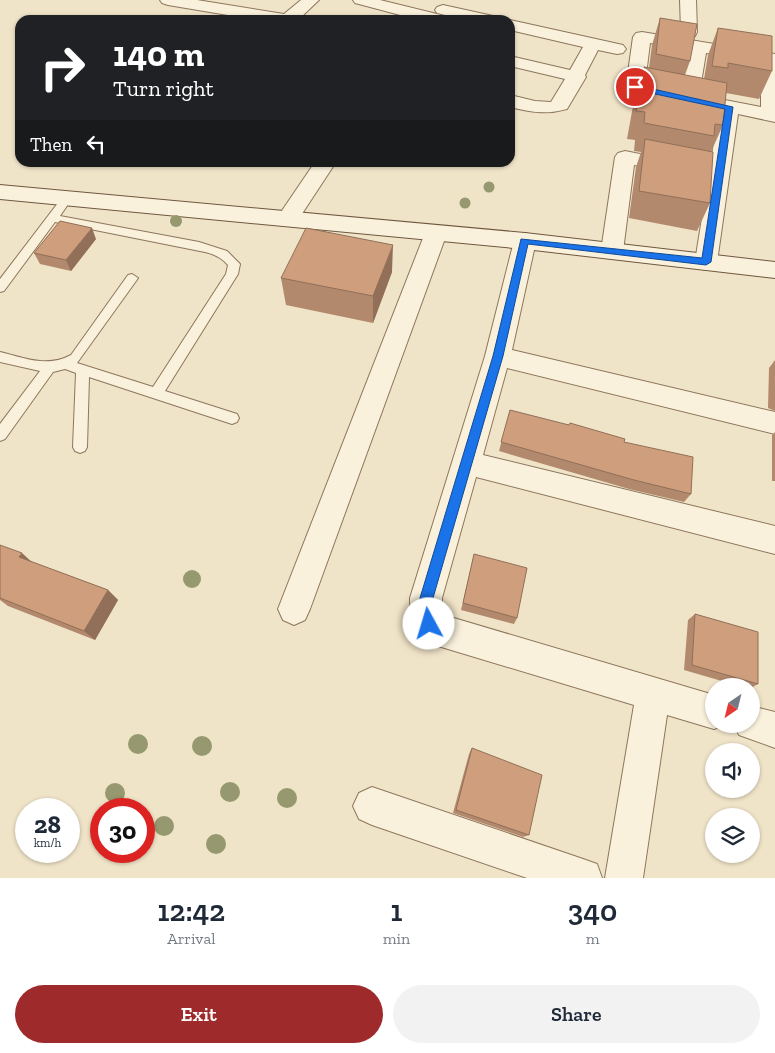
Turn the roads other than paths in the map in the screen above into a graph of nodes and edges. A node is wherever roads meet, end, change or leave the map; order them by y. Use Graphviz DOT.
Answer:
graph roads {
  1 [pos="311,0"];
  2 [pos="361,0"];
  3 [pos="688,0"];
  4 [pos="227,4"];
  5 [pos="173,5"];
  6 [pos="441,12"];
  7 [pos="269,15"];
  8 [pos="294,15"];
  9 [pos="458,15"];
  10 [pos="515,26"];
  11 [pos="693,39"];
  12 [pos="593,44"];
  13 [pos="617,49"];
  14 [pos="772,58"];
  15 [pos="515,62"];
  16 [pos="577,76"];
  17 [pos="689,100"];
  18 [pos="515,102"];
  19 [pos="729,107"];
  20 [pos="773,116"];
  21 [pos="323,167"];
  22 [pos="719,176"];
  23 [pos="0,192"];
  24 [pos="68,197"];
  25 [pos="52,218"];
  26 [pos="288,218"];
  27 [pos="436,232"];
  28 [pos="525,241"];
  29 [pos="612,251"];
  30 [pos="706,262"];
  31 [pos="775,270"];
  32 [pos="132,278"];
  33 [pos="0,288"];
  34 [pos="498,356"];
  35 [pos="0,358"];
  36 [pos="65,364"];
  37 [pos="49,368"];
  38 [pos="83,370"];
  39 [pos="156,394"];
  40 [pos="232,418"];
  41 [pos="775,423"];
  42 [pos="0,435"];
  43 [pos="80,447"];
  44 [pos="467,463"];
  45 [pos="775,540"];
  46 [pos="294,609"];
  47 [pos="654,694"];
  48 [pos="705,709"];
  49 [pos="760,726"];
  50 [pos="775,730"];
  51 [pos="372,806"];
  52 [pos="583,878"];
  53 [pos="624,878"];
  1 -- 8 [label="street"];
  2 -- 6 [label="street"];
  3 -- 11 [label="street"];
  4 -- 5 [label="street"];
  4 -- 7 [label="street"];
  6 -- 9 [label="street"];
  10 -- 12 [label="street"];
  11 -- 14 [label="street"];
  11 -- 17 [label="street"];
  11 -- 17 [label="street"];
  12 -- 13 [label="street"];
  12 -- 16 [label="street"];
  14 -- 20 [label="street"];
  15 -- 16 [label="street"];
  16 -- 18 [label="street"];
  17 -- 19 [label="street"];
  19 -- 20 [label="street"];
  19 -- 22 [label="street"];
  21 -- 26 [label="street"];
  22 -- 29 [label="street"];
  22 -- 30 [label="street"];
  23 -- 24 [label="street"];
  24 -- 25 [label="lane"];
  24 -- 26 [label="street"];
  25 -- 33 [label="lane"];
  25 -- 39 [label="lane"];
  26 -- 27 [label="street"];
  27 -- 28 [label="street"];
  27 -- 46 [label="street"];
  28 -- 29 [label="street"];
  28 -- 34 [label="street"];
  29 -- 30 [label="street"];
  30 -- 31 [label="street"];
  32 -- 36 [label="lane"];
  34 -- 41 [label="street"];
  34 -- 44 [label="street"];
  35 -- 37 [label="lane"];
  36 -- 37 [label="lane"];
  36 -- 38 [label="lane"];
  37 -- 42 [label="lane"];
  38 -- 39 [label="lane"];
  38 -- 43 [label="lane"];
  39 -- 40 [label="lane"];
  44 -- 45 [label="street"];
  44 -- 47 [label="street"];
  47 -- 48 [label="street"];
  47 -- 53 [label="street"];
  49 -- 50 [label="street"];
  51 -- 52 [label="street"];
}
